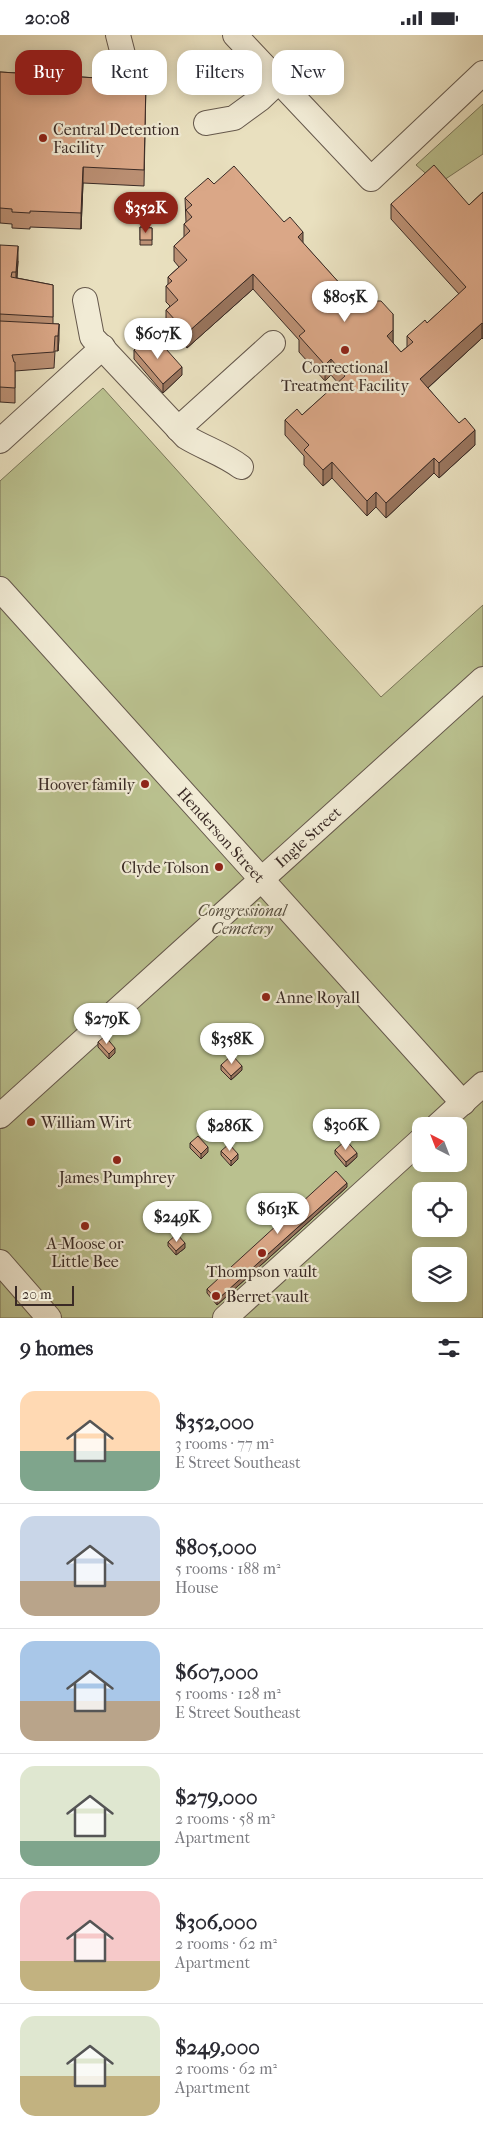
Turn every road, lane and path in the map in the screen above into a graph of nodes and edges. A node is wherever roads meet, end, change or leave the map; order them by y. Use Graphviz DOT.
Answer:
graph roads {
  1 [pos="118,35"];
  2 [pos="235,35"];
  3 [pos="272,63"];
  4 [pos="483,73"];
  5 [pos="272,88"];
  6 [pos="292,95"];
  7 [pos="206,123"];
  8 [pos="121,131"];
  9 [pos="86,300"];
  10 [pos="273,343"];
  11 [pos="103,347"];
  12 [pos="178,429"];
  13 [pos="0,441"];
  14 [pos="241,467"];
  15 [pos="0,589"];
  16 [pos="483,679"];
  17 [pos="261,879"];
  18 [pos="483,1085"];
  19 [pos="463,1103"];
  20 [pos="0,1116"];
  21 [pos="447,1117"];
  22 [pos="412,1148"];
  23 [pos="0,1262"];
  24 [pos="49,1318"];
  25 [pos="225,1318"];
  1 -- 8 [label="street"];
  2 -- 3 [label="street"];
  4 -- 6 [label="street"];
  5 -- 7 [label="street"];
  9 -- 11 [label="street"];
  10 -- 12 [label="street"];
  11 -- 12 [label="street"];
  11 -- 13 [label="street"];
  12 -- 14 [label="street"];
  15 -- 17 [label="street, Henderson Street"];
  16 -- 17 [label="street, Ingle Street"];
  17 -- 19 [label="street, Henderson Street"];
  17 -- 20 [label="street, Ingle Street"];
  18 -- 19 [label="street"];
  19 -- 21 [label="street"];
  22 -- 25 [label="street"];
  23 -- 24 [label="street"];
}
